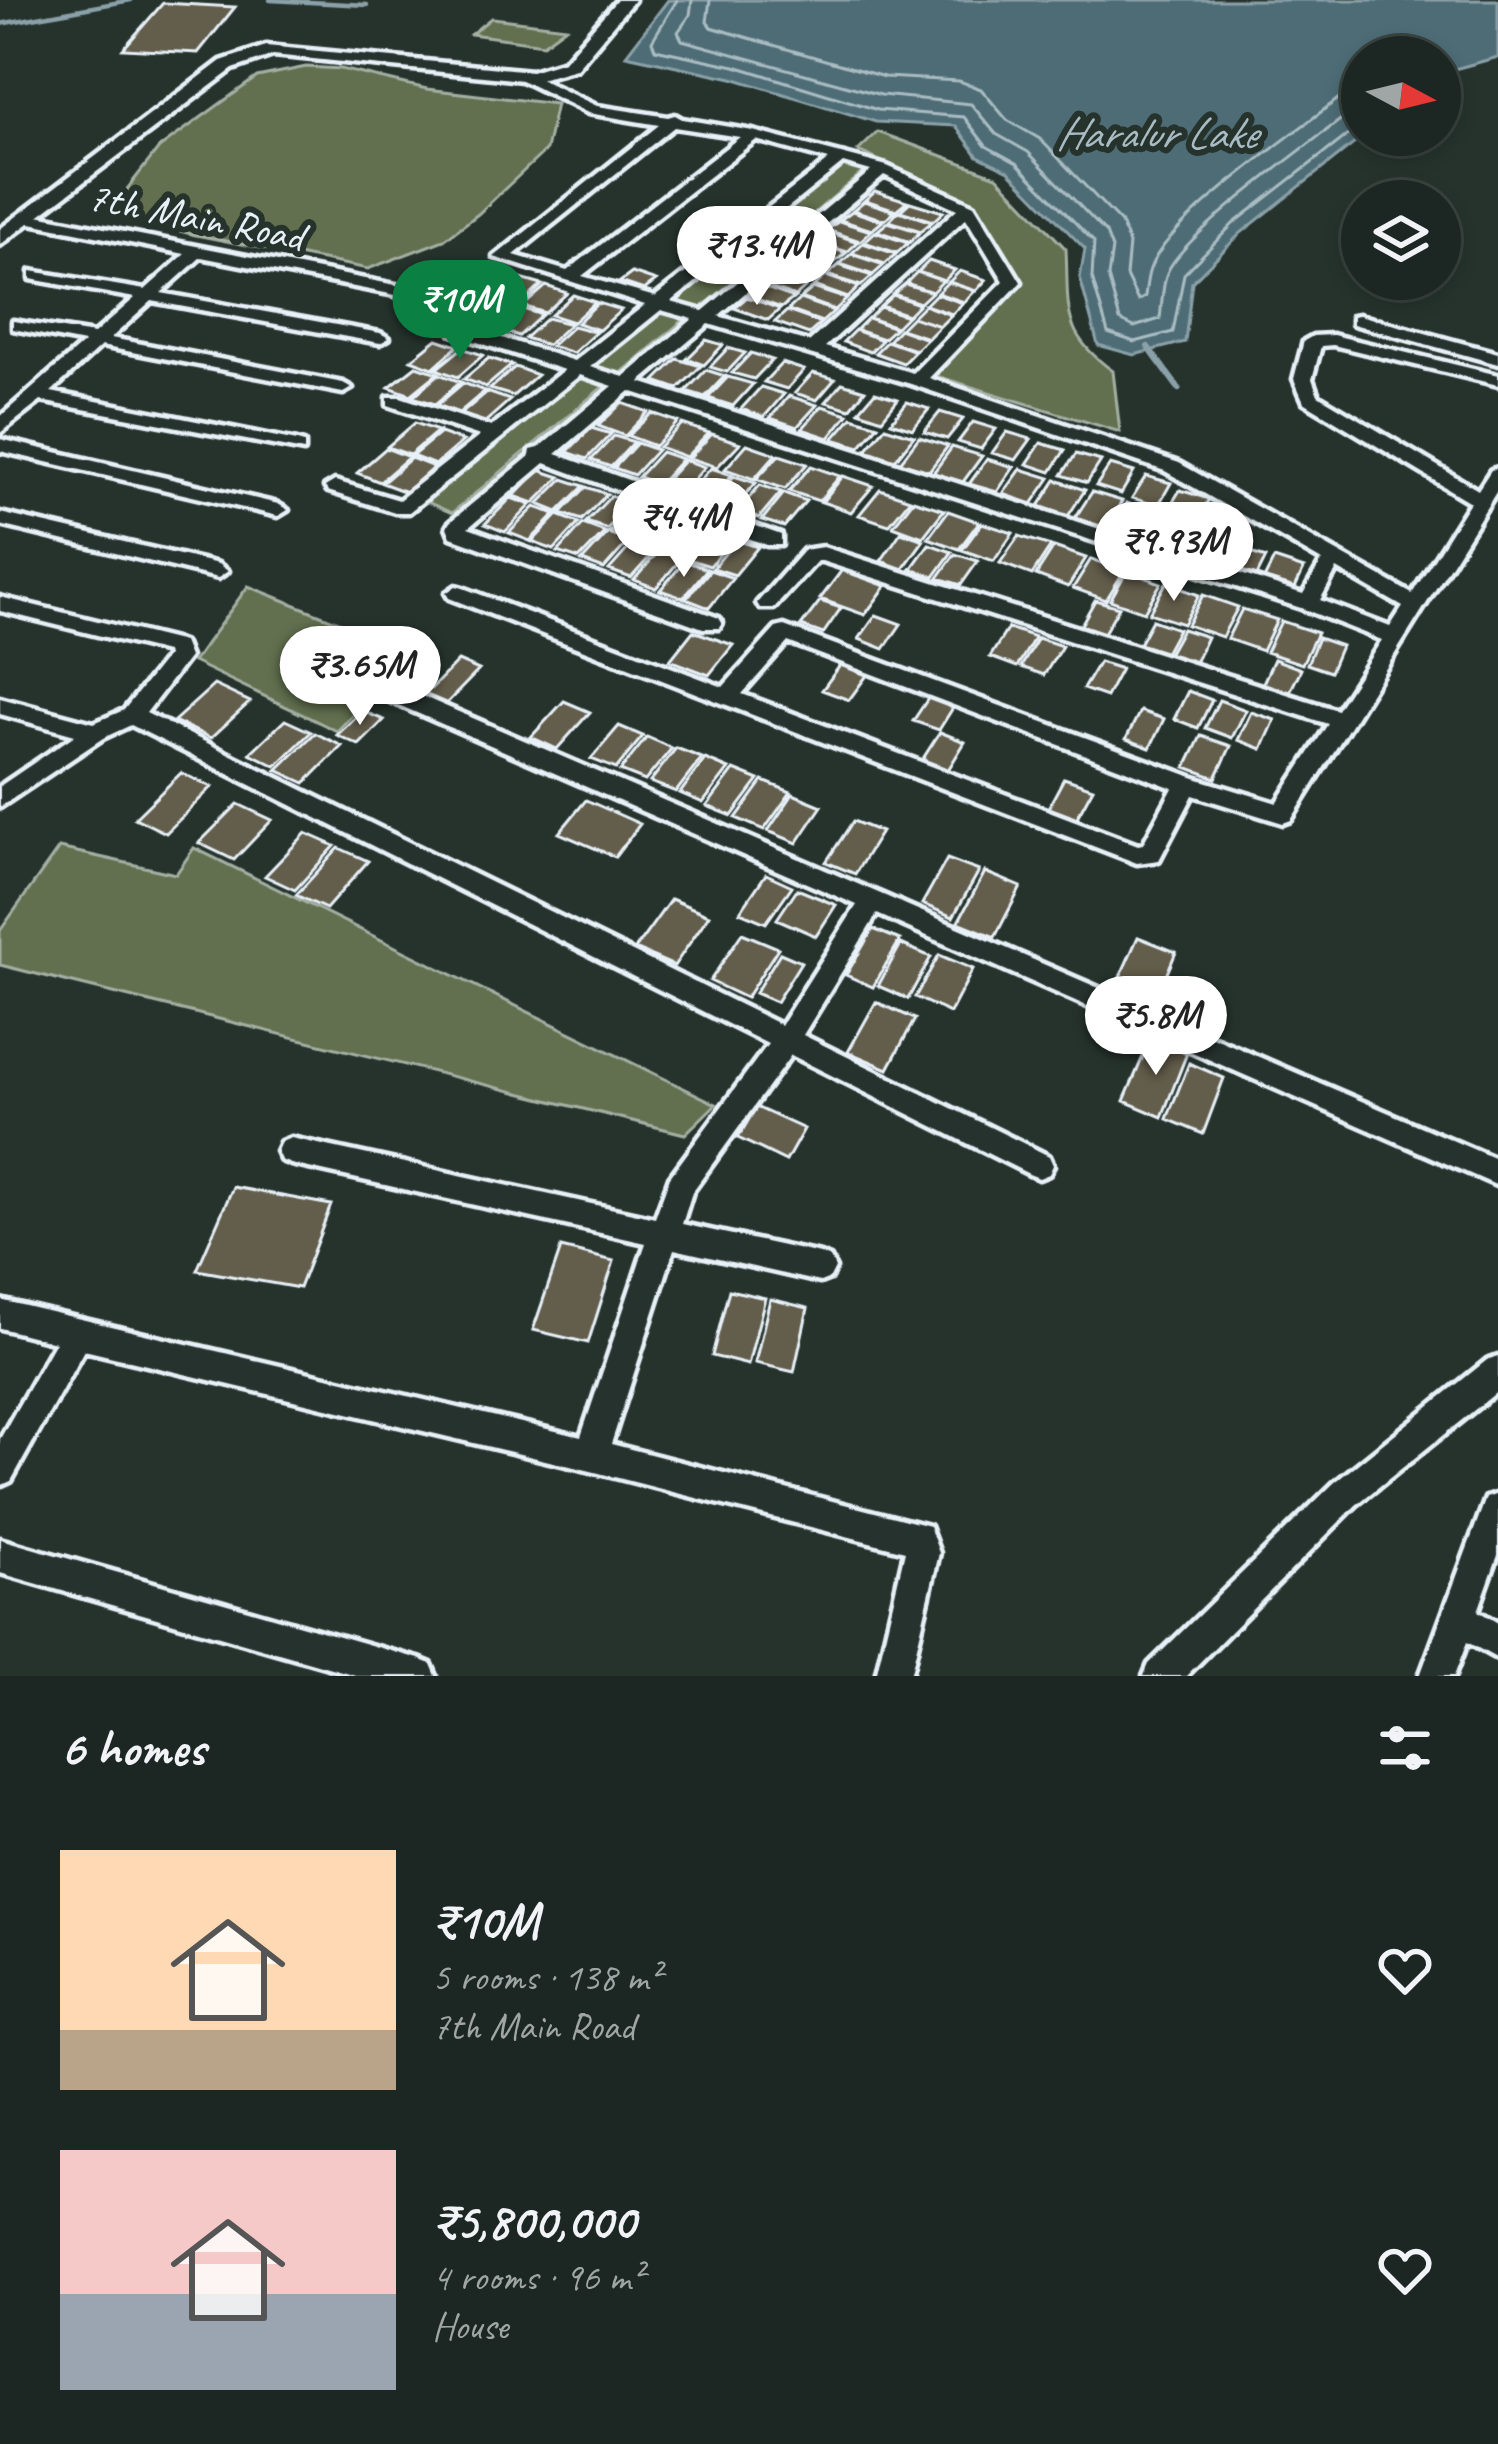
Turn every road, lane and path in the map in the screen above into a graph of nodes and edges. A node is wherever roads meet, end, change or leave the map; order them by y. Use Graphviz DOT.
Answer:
graph roads {
  1 [pos="626,0"];
  2 [pos="546,72"];
  3 [pos="522,75"];
  4 [pos="667,118"];
  5 [pos="752,135"];
  6 [pos="840,158"];
  7 [pos="882,169"];
  8 [pos="968,208"];
  9 [pos="27,218"];
  10 [pos="0,239"];
  11 [pos="197,252"];
  12 [pos="37,275"];
  13 [pos="569,277"];
  14 [pos="145,296"];
  15 [pos="422,296"];
  16 [pos="658,305"];
  17 [pos="703,316"];
  18 [pos="1359,320"];
  19 [pos="19,325"];
  20 [pos="458,330"];
  21 [pos="380,338"];
  22 [pos="93,342"];
  23 [pos="812,349"];
  24 [pos="1498,359"];
  25 [pos="578,368"];
  26 [pos="626,380"];
  27 [pos="916,380"];
  28 [pos="1498,380"];
  29 [pos="343,388"];
  30 [pos="35,394"];
  31 [pos="394,401"];
  32 [pos="0,427"];
  33 [pos="493,434"];
  34 [pos="0,445"];
  35 [pos="298,447"];
  36 [pos="538,454"];
  37 [pos="1498,474"];
  38 [pos="335,487"];
  39 [pos="1478,506"];
  40 [pos="278,510"];
  41 [pos="0,519"];
  42 [pos="1498,521"];
  43 [pos="774,540"];
  44 [pos="1334,557"];
  45 [pos="218,571"];
  46 [pos="456,593"];
  47 [pos="1308,603"];
  48 [pos="0,604"];
  49 [pos="767,604"];
  50 [pos="1414,604"];
  51 [pos="711,622"];
  52 [pos="1393,636"];
  53 [pos="395,694"];
  54 [pos="727,697"];
  55 [pos="0,706"];
  56 [pos="132,716"];
  57 [pos="1339,719"];
  58 [pos="95,732"];
  59 [pos="1187,784"];
  60 [pos="0,798"];
  61 [pos="873,900"];
  62 [pos="784,1043"];
  63 [pos="291,1151"];
  64 [pos="1039,1165"];
  65 [pos="1498,1173"];
  66 [pos="661,1235"];
  67 [pos="820,1268"];
  68 [pos="0,1315"];
  69 [pos="77,1333"];
  70 [pos="1498,1371"];
  71 [pos="591,1455"];
  72 [pos="0,1470"];
  73 [pos="1498,1510"];
  74 [pos="0,1556"];
  75 [pos="1458,1618"];
  76 [pos="1498,1642"];
  77 [pos="419,1676"];
  78 [pos="893,1676"];
  79 [pos="1161,1676"];
  80 [pos="1437,1676"];
  1 -- 2 [label="street"];
  2 -- 3 [label="street"];
  2 -- 4 [label="street"];
  3 -- 4 [label="street"];
  3 -- 9 [label="street"];
  4 -- 5 [label="street"];
  4 -- 13 [label="street"];
  5 -- 6 [label="street"];
  5 -- 13 [label="street"];
  6 -- 7 [label="street"];
  6 -- 16 [label="street"];
  7 -- 8 [label="street"];
  7 -- 17 [label="street"];
  8 -- 23 [label="street"];
  8 -- 27 [label="street"];
  9 -- 10 [label="street"];
  9 -- 11 [label="street, 7th Main Road"];
  11 -- 14 [label="street"];
  11 -- 15 [label="street, 7th Main Road"];
  12 -- 14 [label="street"];
  13 -- 16 [label="street"];
  14 -- 21 [label="street"];
  14 -- 22 [label="street"];
  16 -- 17 [label="street"];
  16 -- 25 [label="street"];
  17 -- 23 [label="street"];
  17 -- 26 [label="street"];
  18 -- 24 [label="street"];
  19 -- 22 [label="street"];
  20 -- 25 [label="street"];
  22 -- 29 [label="street"];
  22 -- 30 [label="street"];
  23 -- 27 [label="street"];
  25 -- 26 [label="street"];
  25 -- 33 [label="street"];
  26 -- 36 [label="street"];
  26 -- 47 [label="street"];
  27 -- 44 [label="street"];
  28 -- 39 [label="street"];
  30 -- 32 [label="street"];
  30 -- 35 [label="street"];
  31 -- 33 [label="street"];
  33 -- 38 [label="street"];
  34 -- 40 [label="street"];
  36 -- 43 [label="street"];
  36 -- 51 [label="street"];
  37 -- 39 [label="street"];
  39 -- 42 [label="street"];
  39 -- 50 [label="street"];
  41 -- 45 [label="street"];
  44 -- 47 [label="street"];
  44 -- 50 [label="street"];
  46 -- 54 [label="street"];
  47 -- 52 [label="street"];
  48 -- 56 [label="street"];
  49 -- 57 [label="street"];
  50 -- 52 [label="street"];
  52 -- 57 [label="street"];
  53 -- 61 [label="street"];
  54 -- 59 [label="street"];
  54 -- 59 [label="street"];
  55 -- 58 [label="street"];
  56 -- 58 [label="street"];
  56 -- 62 [label="street"];
  57 -- 59 [label="street"];
  58 -- 60 [label="street"];
  61 -- 62 [label="street"];
  61 -- 65 [label="street"];
  62 -- 64 [label="street"];
  62 -- 66 [label="street"];
  63 -- 66 [label="street"];
  66 -- 67 [label="street"];
  66 -- 71 [label="street"];
  68 -- 69 [label="street"];
  69 -- 71 [label="street"];
  69 -- 72 [label="street"];
  70 -- 79 [label="street"];
  71 -- 78 [label="street"];
  73 -- 75 [label="street"];
  74 -- 77 [label="street"];
  75 -- 76 [label="street"];
  75 -- 80 [label="street"];
}
